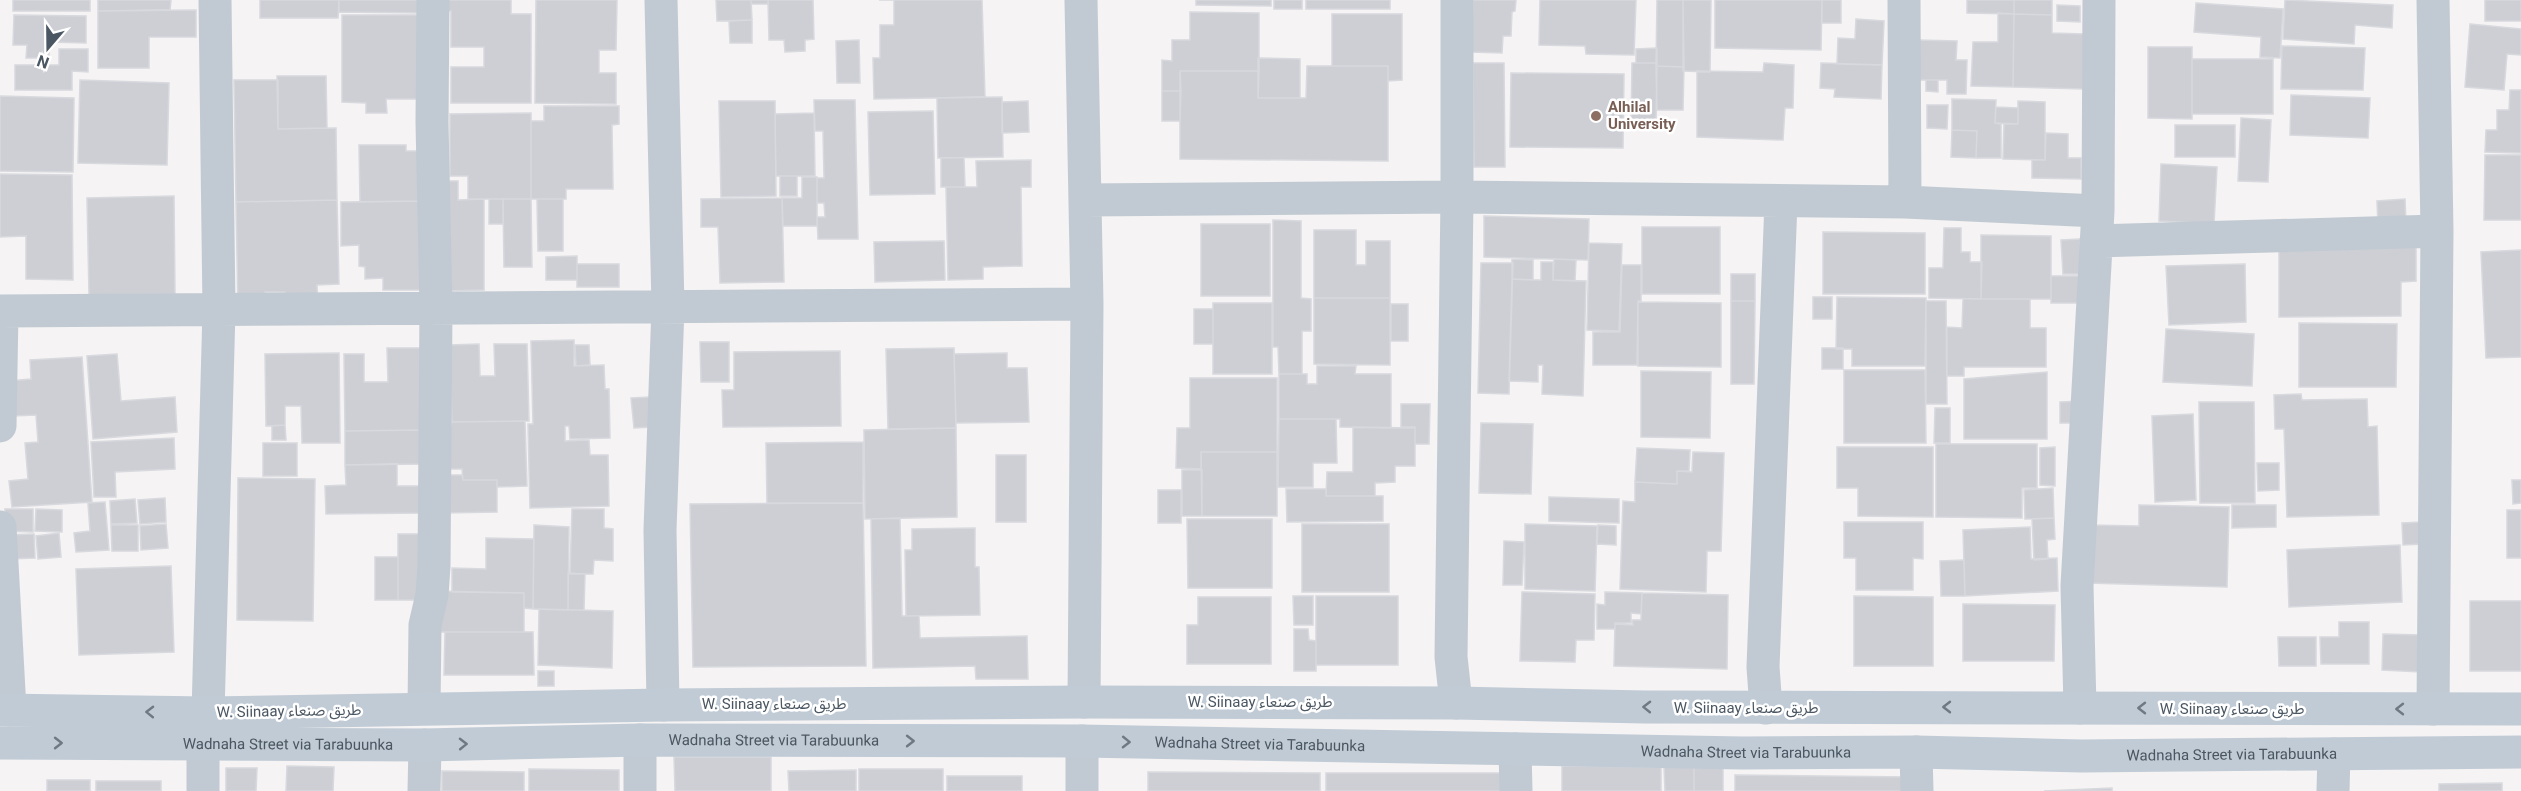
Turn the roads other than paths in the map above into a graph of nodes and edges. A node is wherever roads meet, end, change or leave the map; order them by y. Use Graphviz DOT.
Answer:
graph roads {
  1 [pos="215,0"];
  2 [pos="433,0"];
  3 [pos="661,0"];
  4 [pos="1081,0"];
  5 [pos="1457,0"];
  6 [pos="1904,0"];
  7 [pos="2099,0"];
  8 [pos="2433,0"];
  9 [pos="1457,197"];
  10 [pos="1085,200"];
  11 [pos="1781,202"];
  12 [pos="1905,202"];
  13 [pos="2097,226"];
  14 [pos="2437,231"];
  15 [pos="1087,304"];
  16 [pos="668,307"];
  17 [pos="436,308"];
  18 [pos="219,310"];
  19 [pos="1,312"];
  20 [pos="0,426"];
  21 [pos="0,527"];
  22 [pos="1084,702"];
  23 [pos="1455,703"];
  24 [pos="663,705"];
  25 [pos="424,708"];
  26 [pos="1766,708"];
  27 [pos="2080,708"];
  28 [pos="2433,709"];
  29 [pos="2521,709"];
  30 [pos="5,710"];
  31 [pos="206,728"];
  32 [pos="640,740"];
  33 [pos="1082,741"];
  34 [pos="0,743"];
  35 [pos="424,745"];
  36 [pos="1515,749"];
  37 [pos="1916,752"];
  38 [pos="2521,752"];
  39 [pos="2334,754"];
  40 [pos="203,791"];
  41 [pos="424,791"];
  42 [pos="640,791"];
  43 [pos="1082,791"];
  44 [pos="1516,791"];
  45 [pos="1917,791"];
  46 [pos="2333,791"];
  1 -- 18 [label="street"];
  2 -- 17 [label="street"];
  3 -- 16 [label="street"];
  4 -- 10 [label="street"];
  5 -- 9 [label="street"];
  6 -- 12 [label="street"];
  7 -- 13 [label="street"];
  8 -- 14 [label="street"];
  9 -- 10 [label="street"];
  9 -- 11 [label="street"];
  9 -- 23 [label="street"];
  10 -- 15 [label="street"];
  11 -- 12 [label="street"];
  11 -- 26 [label="street"];
  12 -- 13 [label="street"];
  13 -- 14 [label="street"];
  13 -- 27 [label="street"];
  14 -- 28 [label="street"];
  15 -- 16 [label="street"];
  15 -- 22 [label="street"];
  16 -- 17 [label="street"];
  16 -- 24 [label="street"];
  17 -- 18 [label="street"];
  17 -- 25 [label="street"];
  18 -- 19 [label="street"];
  18 -- 31 [label="street"];
  19 -- 20 [label="street"];
  21 -- 30 [label="street"];
  22 -- 23 [label="main road, W. Siinaay طريق صنعاء"];
  22 -- 24 [label="main road, W. Siinaay طريق صنعاء"];
  26 -- 23 [label="main road, W. Siinaay طريق صنعاء, one-way"];
  24 -- 25 [label="main road, W. Siinaay طريق صنعاء"];
  25 -- 31 [label="main road, W. Siinaay طريق صنعاء"];
  27 -- 26 [label="main road, W. Siinaay طريق صنعاء, one-way"];
  28 -- 27 [label="main road, W. Siinaay طريق صنعاء, one-way"];
  28 -- 29 [label="main road, W. Siinaay طريق صنعاء"];
  31 -- 30 [label="main road, W. Siinaay طريق صنعاء, one-way"];
  34 -- 31 [label="main road, Wadnaha Street via Tarabuunka, one-way"];
  31 -- 35 [label="main road, Wadnaha Street via Tarabuunka"];
  31 -- 40 [label="street"];
  32 -- 33 [label="main road, Wadnaha Street via Tarabuunka, one-way"];
  35 -- 32 [label="main road, Wadnaha Street via Tarabuunka, one-way"];
  32 -- 42 [label="street"];
  33 -- 36 [label="main road, Wadnaha Street via Tarabuunka, one-way"];
  33 -- 43 [label="street"];
  35 -- 41 [label="street"];
  36 -- 37 [label="main road, Wadnaha Street via Tarabuunka"];
  36 -- 44 [label="street"];
  37 -- 39 [label="main road, Wadnaha Street via Tarabuunka"];
  37 -- 45 [label="street"];
  38 -- 39 [label="main road, Wadnaha Street via Tarabuunka"];
  39 -- 46 [label="street"];
}
